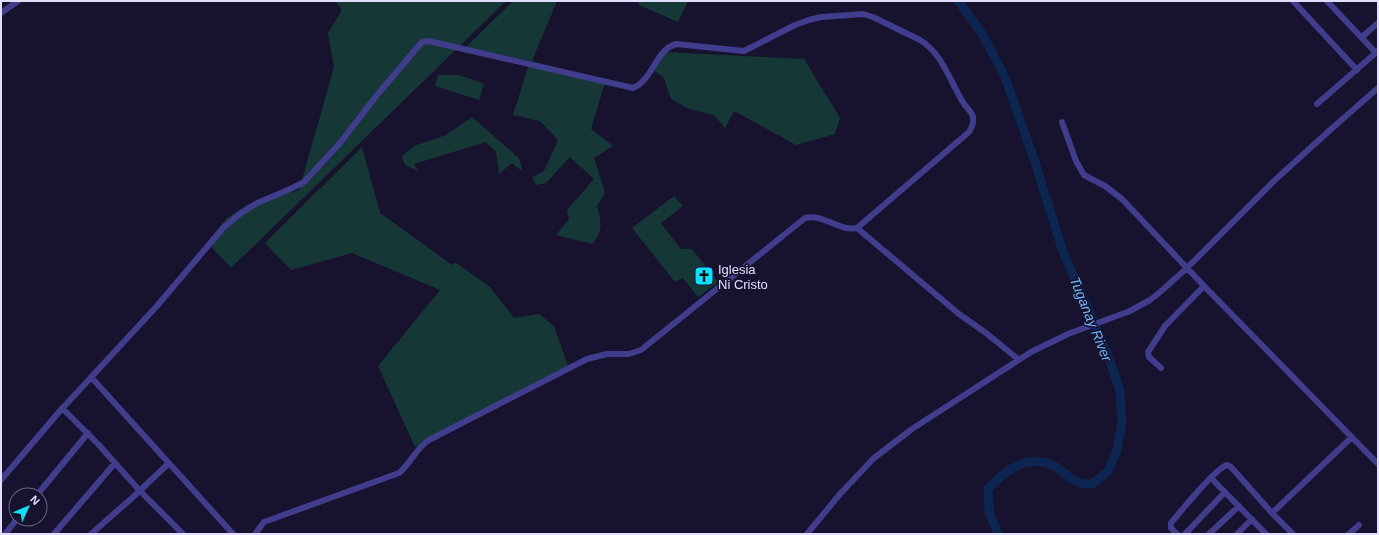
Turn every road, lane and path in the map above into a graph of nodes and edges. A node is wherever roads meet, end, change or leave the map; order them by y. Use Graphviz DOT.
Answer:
graph roads {
  1 [pos="18,1"];
  2 [pos="1293,1"];
  3 [pos="1327,1"];
  4 [pos="1,13"];
  5 [pos="1378,23"];
  6 [pos="1362,37"];
  7 [pos="1377,52"];
  8 [pos="1357,70"];
  9 [pos="1378,88"];
  10 [pos="1317,104"];
  11 [pos="1062,122"];
  12 [pos="857,228"];
  13 [pos="1187,268"];
  14 [pos="1204,286"];
  15 [pos="1018,359"];
  16 [pos="1161,368"];
  17 [pos="91,377"];
  18 [pos="62,408"];
  19 [pos="88,433"];
  20 [pos="1352,437"];
  21 [pos="115,463"];
  22 [pos="169,463"];
  23 [pos="1378,464"];
  24 [pos="1212,478"];
  25 [pos="1,480"];
  26 [pos="44,487"];
  27 [pos="140,491"];
  28 [pos="1225,492"];
  29 [pos="1239,506"];
  30 [pos="1272,514"];
  31 [pos="1252,519"];
  32 [pos="1359,525"];
  33 [pos="54,534"];
  34 [pos="91,534"];
  35 [pos="183,534"];
  36 [pos="233,534"];
  37 [pos="255,534"];
  38 [pos="807,534"];
  39 [pos="1177,534"];
  40 [pos="1185,534"];
  41 [pos="1209,534"];
  42 [pos="1237,534"];
  43 [pos="1266,534"];
  44 [pos="1293,534"];
  45 [pos="1349,534"];
  1 -- 4 [label="street"];
  2 -- 8 [label="street"];
  3 -- 6 [label="street"];
  5 -- 6 [label="street"];
  6 -- 7 [label="street"];
  7 -- 8 [label="street"];
  8 -- 10 [label="street"];
  9 -- 13 [label="street"];
  11 -- 13 [label="street"];
  12 -- 15 [label="street"];
  12 -- 17 [label="street"];
  12 -- 37 [label="street"];
  13 -- 14 [label="street"];
  13 -- 15 [label="street"];
  14 -- 16 [label="street"];
  14 -- 20 [label="street"];
  15 -- 38 [label="street"];
  17 -- 18 [label="street"];
  17 -- 22 [label="street"];
  18 -- 19 [label="street"];
  18 -- 25 [label="street"];
  19 -- 21 [label="street"];
  19 -- 26 [label="street"];
  20 -- 23 [label="street"];
  20 -- 30 [label="street"];
  21 -- 27 [label="street"];
  21 -- 33 [label="street"];
  22 -- 27 [label="street"];
  22 -- 36 [label="street"];
  24 -- 28 [label="street"];
  24 -- 30 [label="street"];
  24 -- 39 [label="street"];
  27 -- 34 [label="street"];
  27 -- 35 [label="street"];
  28 -- 29 [label="street"];
  28 -- 40 [label="street"];
  29 -- 31 [label="street"];
  29 -- 41 [label="street"];
  30 -- 44 [label="street"];
  31 -- 42 [label="street"];
  31 -- 43 [label="street"];
  32 -- 45 [label="street"];
}
